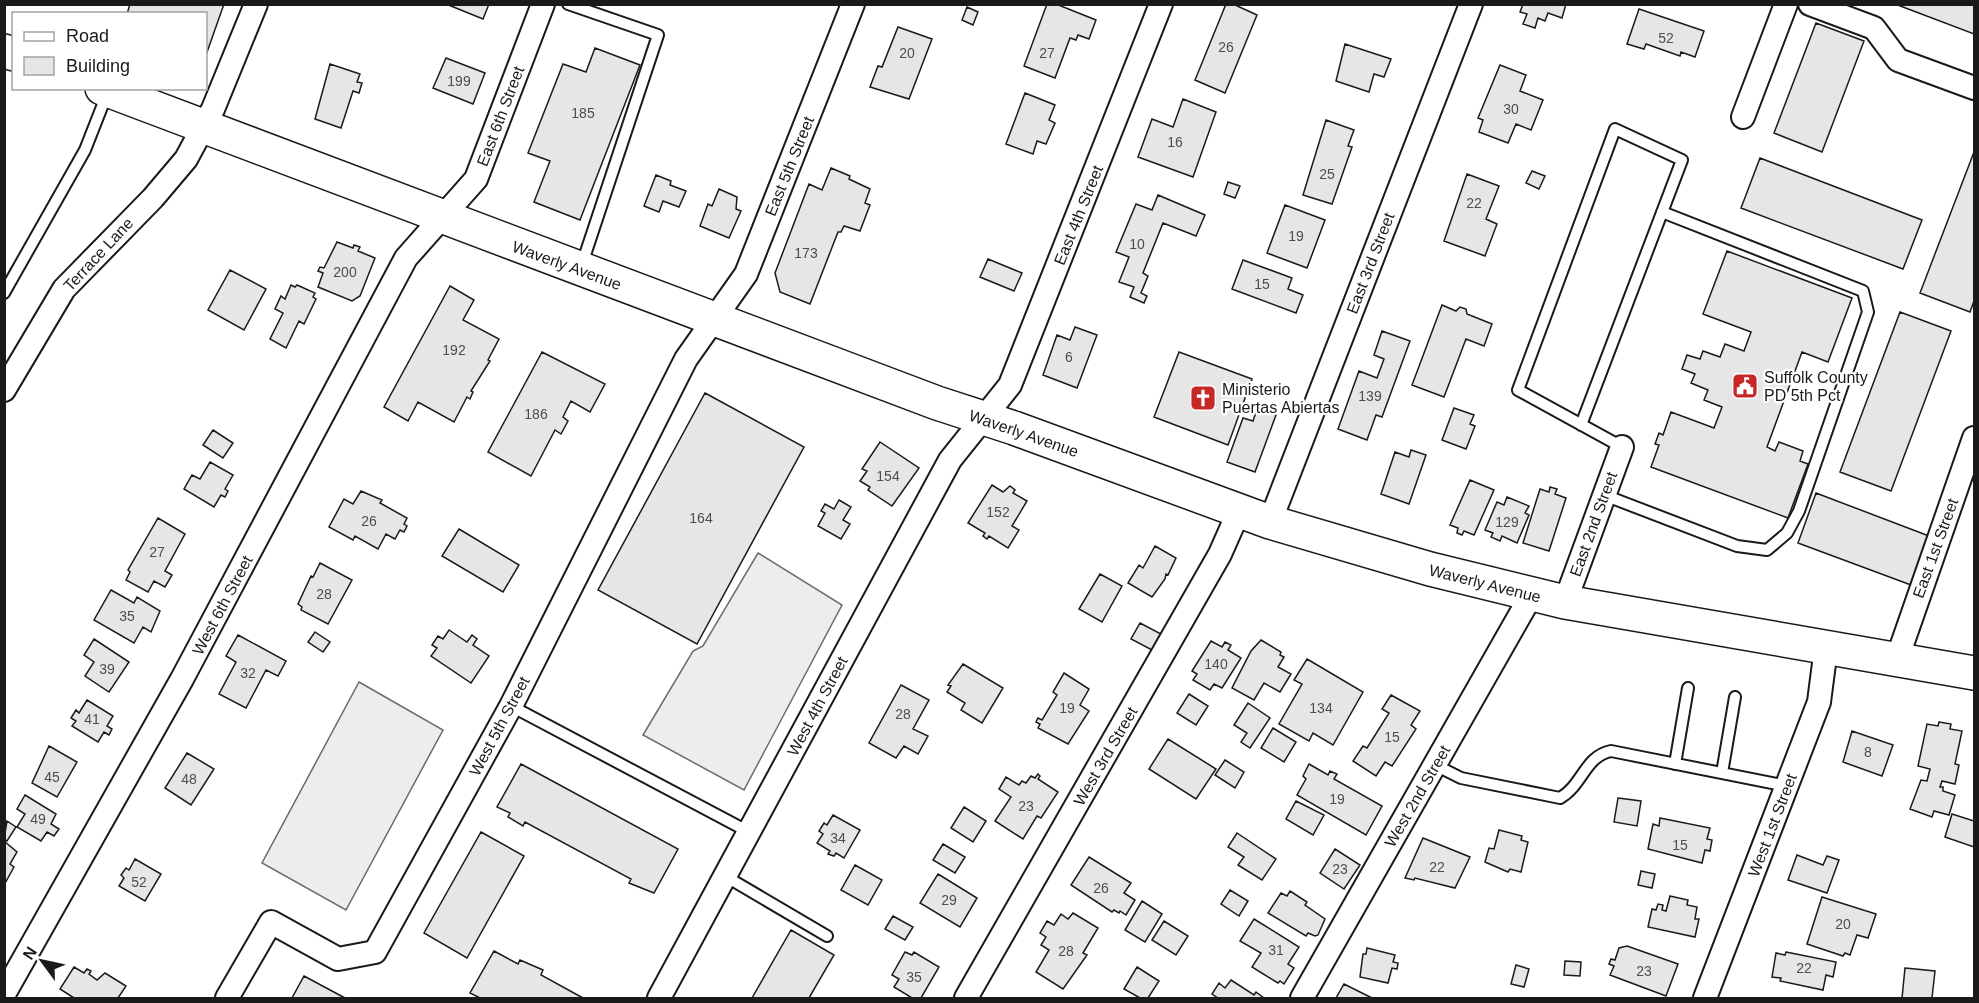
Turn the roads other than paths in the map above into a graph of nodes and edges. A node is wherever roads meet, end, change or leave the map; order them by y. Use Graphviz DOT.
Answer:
graph roads {
  1 [pos="256,4"];
  2 [pos="543,4"];
  3 [pos="568,4"];
  4 [pos="853,4"];
  5 [pos="1161,4"];
  6 [pos="1471,4"];
  7 [pos="1786,4"];
  8 [pos="1810,4"];
  9 [pos="1974,88"];
  10 [pos="106,90"];
  11 [pos="1743,117"];
  12 [pos="204,128"];
  13 [pos="1662,212"];
  14 [pos="441,218"];
  15 [pos="580,270"];
  16 [pos="4,293"];
  17 [pos="714,320"];
  18 [pos="4,390"];
  19 [pos="982,418"];
  20 [pos="1581,425"];
  21 [pos="1974,438"];
  22 [pos="1622,447"];
  23 [pos="1604,495"];
  24 [pos="1239,511"];
  25 [pos="1270,522"];
  26 [pos="1532,594"];
  27 [pos="1564,602"];
  28 [pos="1826,648"];
  29 [pos="1897,659"];
  30 [pos="1974,673"];
  31 [pos="1688,688"];
  32 [pos="1735,697"];
  33 [pos="511,706"];
  34 [pos="1675,764"];
  35 [pos="1435,765"];
  36 [pos="1722,773"];
  37 [pos="1787,786"];
  38 [pos="749,832"];
  39 [pos="725,876"];
  40 [pos="827,936"];
  41 [pos="4,994"];
  42 [pos="227,999"];
  43 [pos="659,999"];
  44 [pos="966,999"];
  45 [pos="1302,999"];
  46 [pos="1705,999"];
  1 -- 12 [label="street, Terrace Lane"];
  2 -- 14 [label="street, East 6th Street"];
  3 -- 15 [label="lane"];
  4 -- 17 [label="street, East 5th Street"];
  5 -- 19 [label="street, East 4th Street"];
  6 -- 25 [label="street, East 3rd Street"];
  7 -- 11 [label="street"];
  8 -- 9 [label="street"];
  10 -- 12 [label="main road, Waverly Avenue"];
  10 -- 16 [label="lane"];
  12 -- 14 [label="main road, Waverly Avenue"];
  12 -- 18 [label="street, Terrace Lane"];
  13 -- 20 [label="lane"];
  13 -- 20 [label="lane"];
  13 -- 23 [label="lane"];
  14 -- 15 [label="main road, Waverly Avenue"];
  14 -- 41 [label="street, West 6th Street"];
  15 -- 17 [label="main road, Waverly Avenue"];
  17 -- 19 [label="main road, Waverly Avenue"];
  17 -- 33 [label="street, West 5th Street"];
  19 -- 24 [label="main road, Waverly Avenue"];
  19 -- 38 [label="street, West 4th Street"];
  20 -- 22 [label="lane"];
  21 -- 29 [label="street, East 1st Street"];
  22 -- 23 [label="street, East 2nd Street"];
  23 -- 27 [label="street, East 2nd Street"];
  24 -- 25 [label="main road, Waverly Avenue"];
  24 -- 44 [label="street, West 3rd Street"];
  25 -- 26 [label="main road, Waverly Avenue"];
  26 -- 27 [label="main road, Waverly Avenue"];
  26 -- 35 [label="street, West 2nd Street"];
  27 -- 28 [label="main road, Waverly Avenue"];
  28 -- 29 [label="main road, Waverly Avenue"];
  28 -- 37 [label="street, West 1st Street"];
  29 -- 30 [label="main road, Waverly Avenue"];
  31 -- 34 [label="lane"];
  32 -- 36 [label="lane"];
  33 -- 38 [label="lane"];
  33 -- 42 [label="street, West 5th Street"];
  34 -- 35 [label="lane"];
  34 -- 36 [label="lane"];
  35 -- 45 [label="street, West 2nd Street"];
  36 -- 37 [label="lane"];
  37 -- 46 [label="street, West 1st Street"];
  38 -- 39 [label="street, West 4th Street"];
  39 -- 40 [label="lane"];
  39 -- 43 [label="street, West 4th Street"];
}
